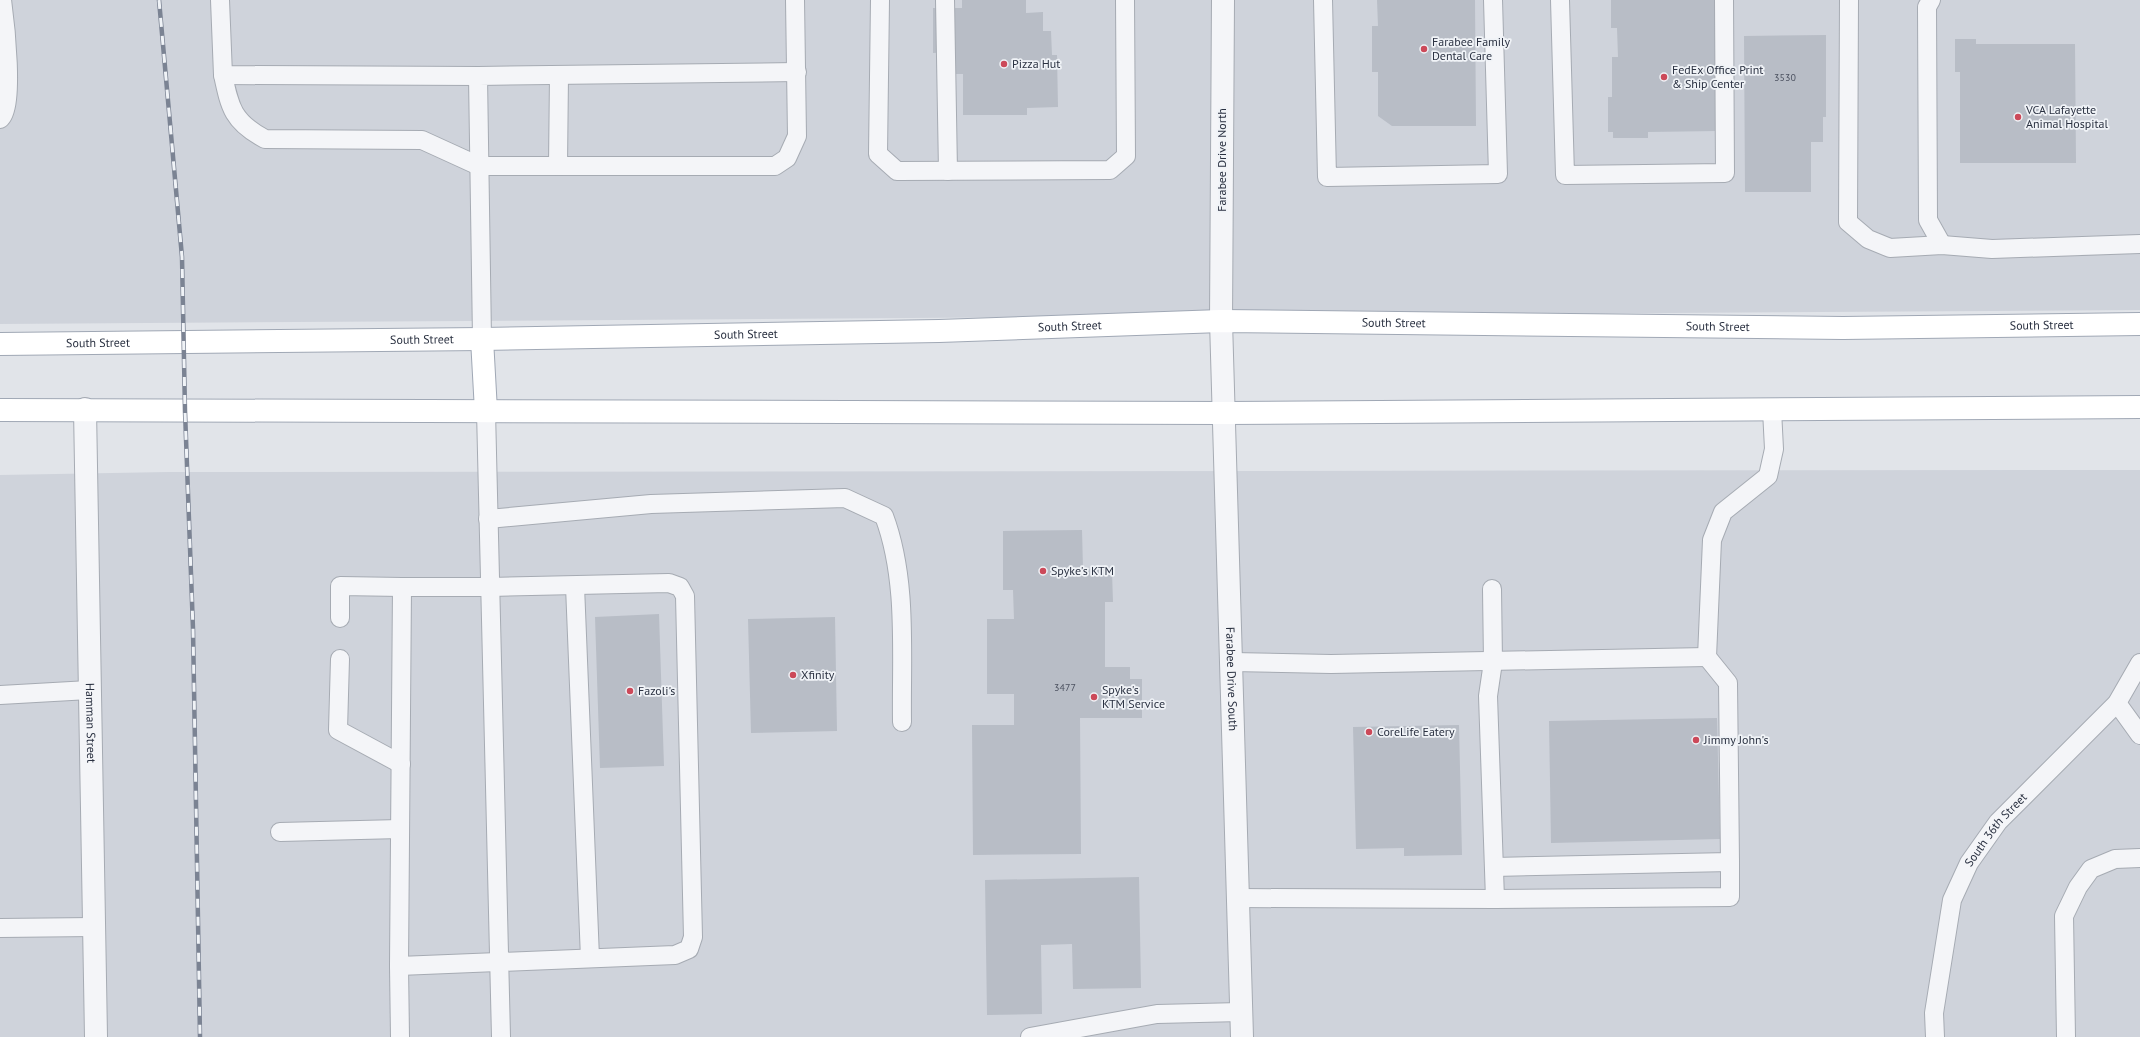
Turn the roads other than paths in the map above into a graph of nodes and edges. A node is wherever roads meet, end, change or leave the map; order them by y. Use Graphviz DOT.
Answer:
graph roads {
  1 [pos="2,0"];
  2 [pos="220,0"];
  3 [pos="795,0"];
  4 [pos="880,0"];
  5 [pos="945,0"];
  6 [pos="1124,0"];
  7 [pos="1223,0"];
  8 [pos="1323,0"];
  9 [pos="1493,0"];
  10 [pos="1560,0"];
  11 [pos="1724,0"];
  12 [pos="1849,0"];
  13 [pos="1931,0"];
  14 [pos="797,72"];
  15 [pos="222,75"];
  16 [pos="559,75"];
  17 [pos="478,76"];
  18 [pos="0,119"];
  19 [pos="479,166"];
  20 [pos="558,166"];
  21 [pos="948,171"];
  22 [pos="2140,244"];
  23 [pos="1942,245"];
  24 [pos="1221,321"];
  25 [pos="2140,324"];
  26 [pos="482,340"];
  27 [pos="0,344"];
  28 [pos="2140,407"];
  29 [pos="85,409"];
  30 [pos="0,410"];
  31 [pos="1772,410"];
  32 [pos="486,411"];
  33 [pos="1225,413"];
  34 [pos="488,519"];
  35 [pos="575,586"];
  36 [pos="402,587"];
  37 [pos="490,588"];
  38 [pos="1492,589"];
  39 [pos="340,618"];
  40 [pos="1707,657"];
  41 [pos="340,658"];
  42 [pos="1232,662"];
  43 [pos="1493,662"];
  44 [pos="2140,662"];
  45 [pos="89,690"];
  46 [pos="0,694"];
  47 [pos="2117,703"];
  48 [pos="902,722"];
  49 [pos="2140,735"];
  50 [pos="401,764"];
  51 [pos="400,829"];
  52 [pos="280,832"];
  53 [pos="2140,858"];
  54 [pos="1730,862"];
  55 [pos="1494,867"];
  56 [pos="1238,898"];
  57 [pos="1495,899"];
  58 [pos="93,927"];
  59 [pos="0,928"];
  60 [pos="590,958"];
  61 [pos="499,963"];
  62 [pos="399,966"];
  63 [pos="1241,1012"];
  64 [pos="96,1037"];
  65 [pos="400,1037"];
  66 [pos="501,1037"];
  67 [pos="1030,1037"];
  68 [pos="1242,1037"];
  69 [pos="1935,1037"];
  70 [pos="2066,1037"];
  1 -- 18 [label="lane"];
  2 -- 15 [label="lane"];
  3 -- 14 [label="lane"];
  4 -- 21 [label="lane"];
  5 -- 21 [label="lane"];
  6 -- 21 [label="lane"];
  7 -- 24 [label="street, Farabee Drive North"];
  8 -- 9 [label="lane"];
  10 -- 11 [label="lane"];
  12 -- 23 [label="lane"];
  13 -- 23 [label="lane"];
  14 -- 16 [label="lane"];
  14 -- 20 [label="lane"];
  15 -- 17 [label="lane"];
  15 -- 19 [label="lane"];
  16 -- 17 [label="lane"];
  16 -- 20 [label="lane"];
  17 -- 19 [label="lane"];
  19 -- 20 [label="lane"];
  19 -- 26 [label="lane"];
  22 -- 23 [label="lane"];
  24 -- 25 [label="main road, South Street"];
  24 -- 26 [label="main road, South Street"];
  24 -- 33 [label="street, Farabee Drive South"];
  26 -- 27 [label="main road, South Street"];
  26 -- 32 [label="main road"];
  28 -- 31 [label="main road"];
  29 -- 30 [label="main road"];
  29 -- 32 [label="main road"];
  29 -- 45 [label="street, Hamman Street"];
  31 -- 33 [label="main road"];
  31 -- 40 [label="lane"];
  32 -- 33 [label="main road"];
  32 -- 34 [label="lane"];
  33 -- 42 [label="street, Farabee Drive South"];
  34 -- 37 [label="lane"];
  34 -- 48 [label="lane"];
  35 -- 37 [label="lane"];
  35 -- 60 [label="lane"];
  35 -- 60 [label="lane"];
  36 -- 37 [label="lane"];
  36 -- 39 [label="lane"];
  36 -- 50 [label="lane"];
  37 -- 61 [label="lane"];
  38 -- 43 [label="lane"];
  40 -- 43 [label="lane"];
  40 -- 54 [label="lane"];
  41 -- 50 [label="lane"];
  42 -- 43 [label="lane"];
  42 -- 56 [label="street, Farabee Drive South"];
  43 -- 55 [label="lane"];
  44 -- 47 [label="lane, South 36th Street"];
  45 -- 46 [label="lane"];
  45 -- 58 [label="street, Hamman Street"];
  47 -- 49 [label="lane"];
  47 -- 69 [label="lane, South 36th Street"];
  50 -- 51 [label="lane"];
  51 -- 52 [label="lane"];
  51 -- 62 [label="lane"];
  53 -- 70 [label="lane"];
  54 -- 55 [label="lane"];
  54 -- 57 [label="lane"];
  55 -- 57 [label="lane"];
  56 -- 57 [label="lane"];
  56 -- 63 [label="street, Farabee Drive South"];
  58 -- 59 [label="lane"];
  58 -- 64 [label="street, Hamman Street"];
  60 -- 61 [label="lane"];
  61 -- 62 [label="lane"];
  61 -- 66 [label="lane"];
  62 -- 65 [label="lane"];
  63 -- 67 [label="lane"];
  63 -- 68 [label="street, Farabee Drive South"];
}
